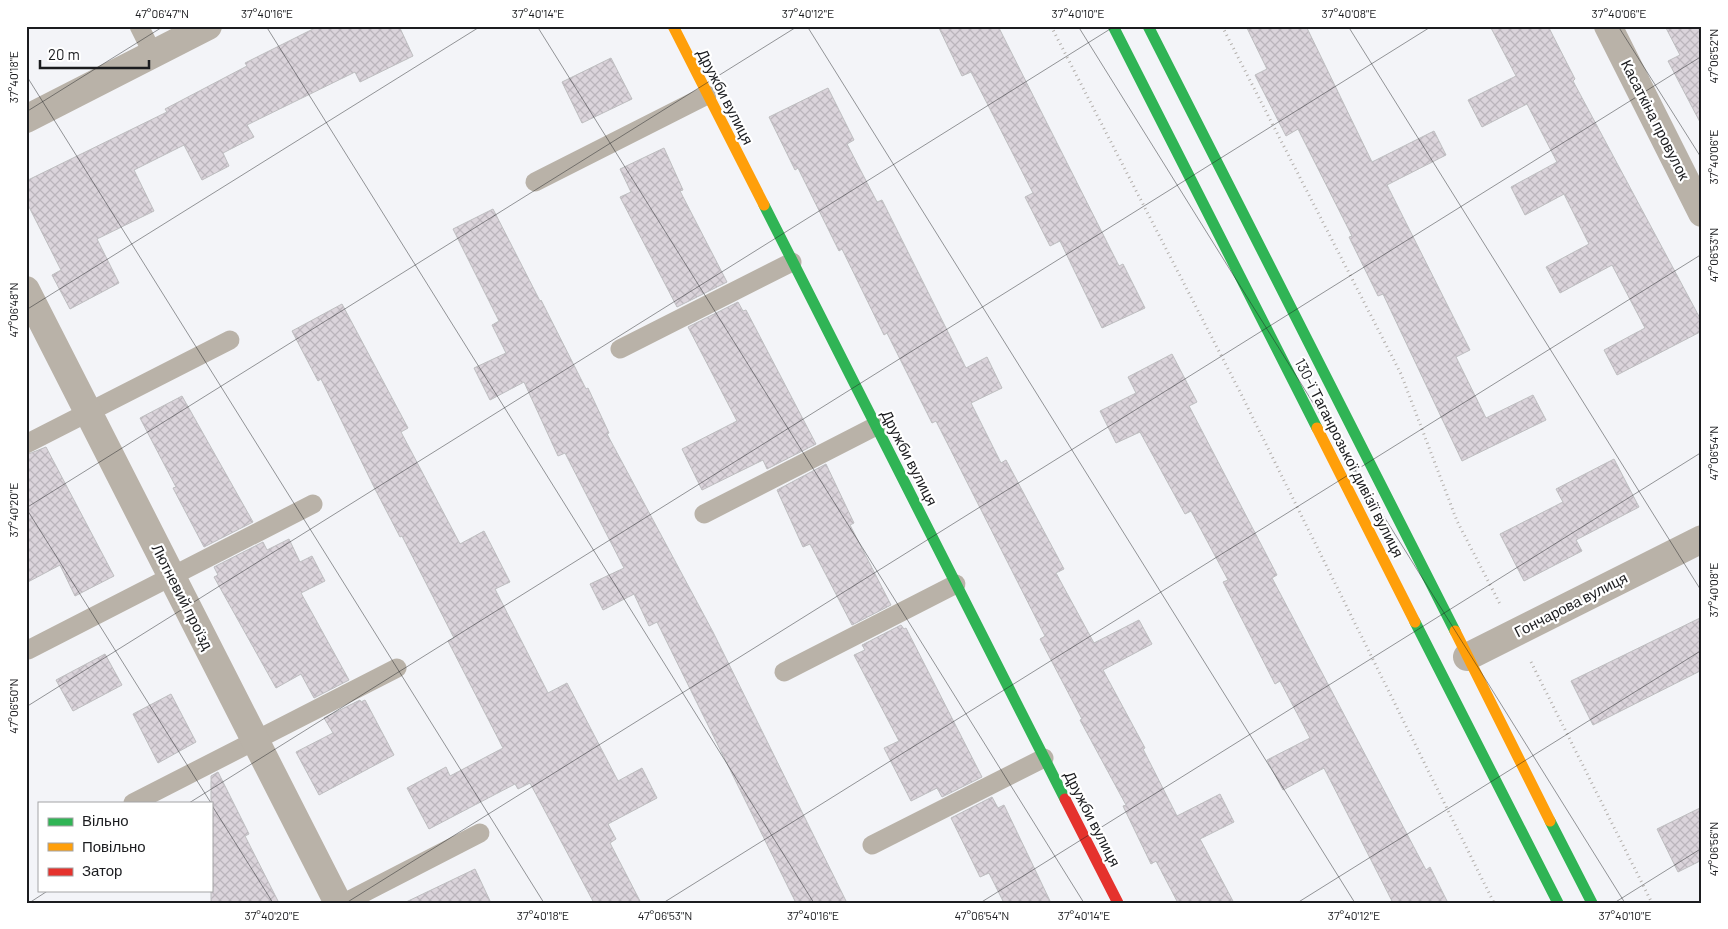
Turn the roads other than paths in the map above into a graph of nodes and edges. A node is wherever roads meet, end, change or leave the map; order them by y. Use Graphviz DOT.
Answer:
graph roads {
  1 [pos="139,26"];
  2 [pos="208,26"];
  3 [pos="673,26"];
  4 [pos="1112,26"];
  5 [pos="1148,26"];
  6 [pos="1608,26"];
  7 [pos="153,54"];
  8 [pos="708,95"];
  9 [pos="26,119"];
  10 [pos="535,182"];
  11 [pos="1702,213"];
  12 [pos="792,262"];
  13 [pos="26,290"];
  14 [pos="230,340"];
  15 [pos="620,349"];
  16 [pos="88,412"];
  17 [pos="876,426"];
  18 [pos="26,444"];
  19 [pos="314,504"];
  20 [pos="704,514"];
  21 [pos="1702,539"];
  22 [pos="172,576"];
  23 [pos="956,584"];
  24 [pos="28,650"];
  25 [pos="1467,657"];
  26 [pos="397,668"];
  27 [pos="1440,670"];
  28 [pos="784,672"];
  29 [pos="256,740"];
  30 [pos="1044,758"];
  31 [pos="135,802"];
  32 [pos="480,833"];
  33 [pos="872,845"];
  34 [pos="338,903"];
  35 [pos="344,903"];
  36 [pos="1118,903"];
  37 [pos="1558,903"];
  38 [pos="1592,903"];
  1 -- 7 [label="lane"];
  2 -- 7 [label="street"];
  3 -- 8 [label="street, Дружби вулиця"];
  4 -- 27 [label="street, 130-ї Таганрозької дивізії вулиця"];
  5 -- 25 [label="street, 130-ї Таганрозької дивізії вулиця"];
  6 -- 11 [label="street, Касаткіна провулок"];
  7 -- 9 [label="street"];
  8 -- 10 [label="lane"];
  8 -- 12 [label="street, Дружби вулиця"];
  12 -- 15 [label="lane"];
  12 -- 17 [label="street, Дружби вулиця"];
  13 -- 16 [label="street, Лютневий проїзд"];
  14 -- 16 [label="lane"];
  16 -- 18 [label="lane"];
  16 -- 22 [label="street, Лютневий проїзд"];
  17 -- 20 [label="lane"];
  17 -- 23 [label="street, Дружби вулиця"];
  19 -- 22 [label="lane"];
  21 -- 25 [label="street, Гончарова вулиця"];
  22 -- 24 [label="lane"];
  22 -- 29 [label="street, Лютневий проїзд"];
  23 -- 28 [label="lane"];
  23 -- 30 [label="street, Дружби вулиця"];
  25 -- 27 [label="street, Гончарова вулиця"];
  25 -- 38 [label="street, 130-ї Таганрозької дивізії вулиця"];
  26 -- 29 [label="lane"];
  27 -- 37 [label="street, 130-ї Таганрозької дивізії вулиця"];
  29 -- 31 [label="lane"];
  29 -- 34 [label="street, Лютневий проїзд"];
  30 -- 33 [label="lane"];
  30 -- 36 [label="street, Дружби вулиця"];
  32 -- 35 [label="lane"];
}
